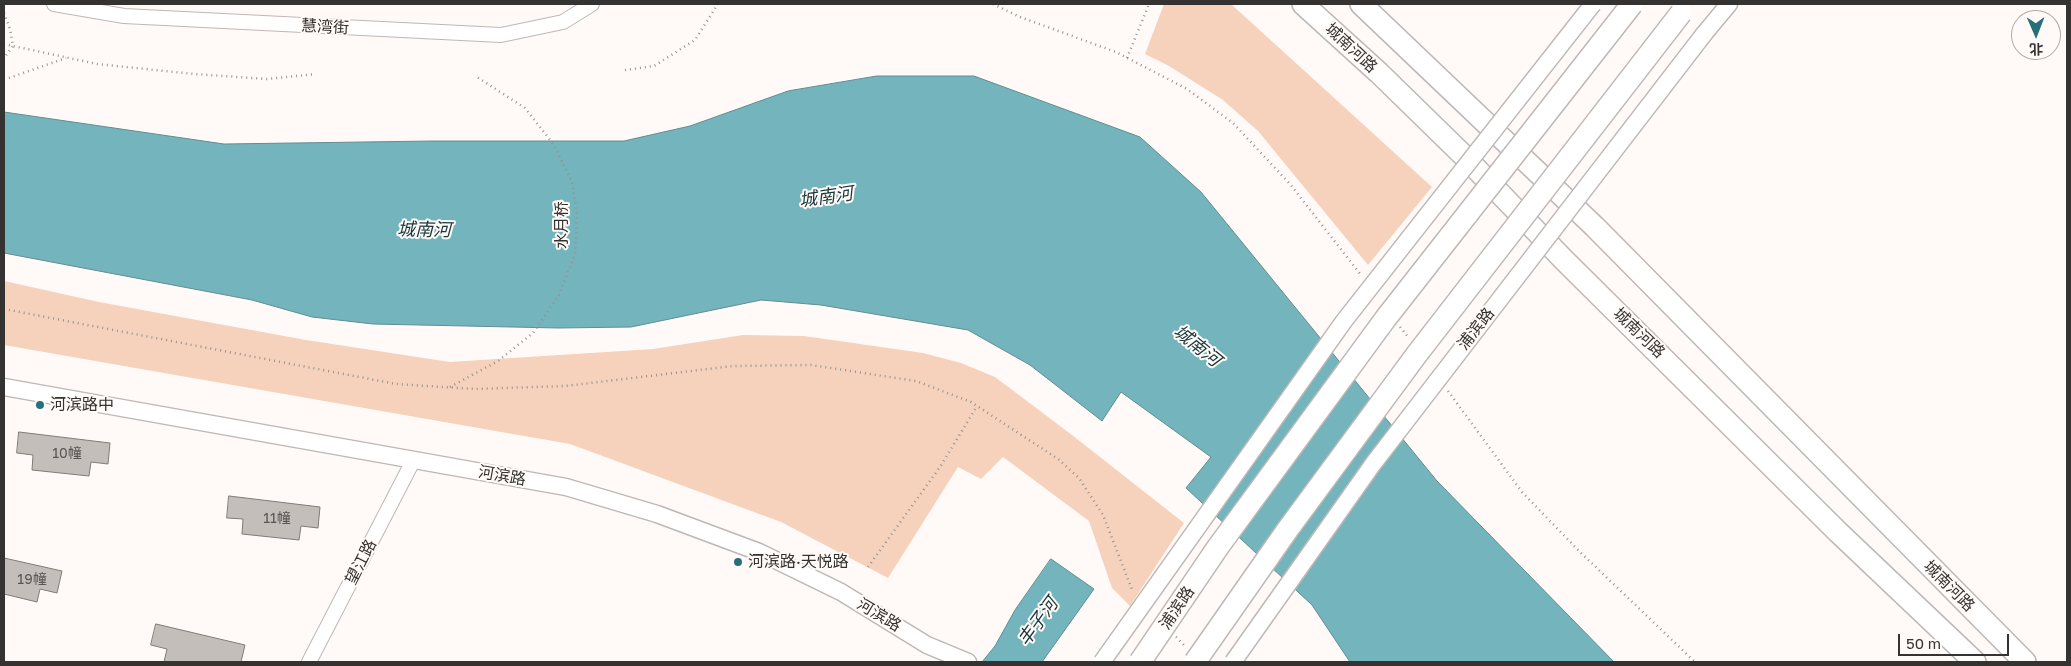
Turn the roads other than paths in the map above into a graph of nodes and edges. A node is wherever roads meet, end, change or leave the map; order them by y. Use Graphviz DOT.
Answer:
graph roads {
  1 [pos="54,4"];
  2 [pos="592,4"];
  3 [pos="1303,4"];
  4 [pos="1361,4"];
  5 [pos="1593,4"];
  6 [pos="1632,4"];
  7 [pos="1729,4"];
  8 [pos="1686,9"];
  9 [pos="4,387"];
  10 [pos="413,461"];
  11 [pos="1192,656"];
  12 [pos="965,660"];
  13 [pos="309,662"];
  14 [pos="1102,662"];
  15 [pos="1140,662"];
  16 [pos="1233,662"];
  17 [pos="1975,662"];
  18 [pos="2025,662"];
  1 -- 2 [label="street, 慧湾街"];
  3 -- 17 [label="main road, 城南河路"];
  4 -- 18 [label="main road, 城南河路"];
  5 -- 14 [label="street, 浦滨路, bridge"];
  6 -- 15 [label="main road, 浦滨路, bridge"];
  7 -- 16 [label="street, 浦滨路, bridge"];
  8 -- 11 [label="main road, 浦滨路, bridge"];
  9 -- 10 [label="street, 河滨路"];
  10 -- 12 [label="street, 河滨路"];
  10 -- 13 [label="street, 望江路"];
}
